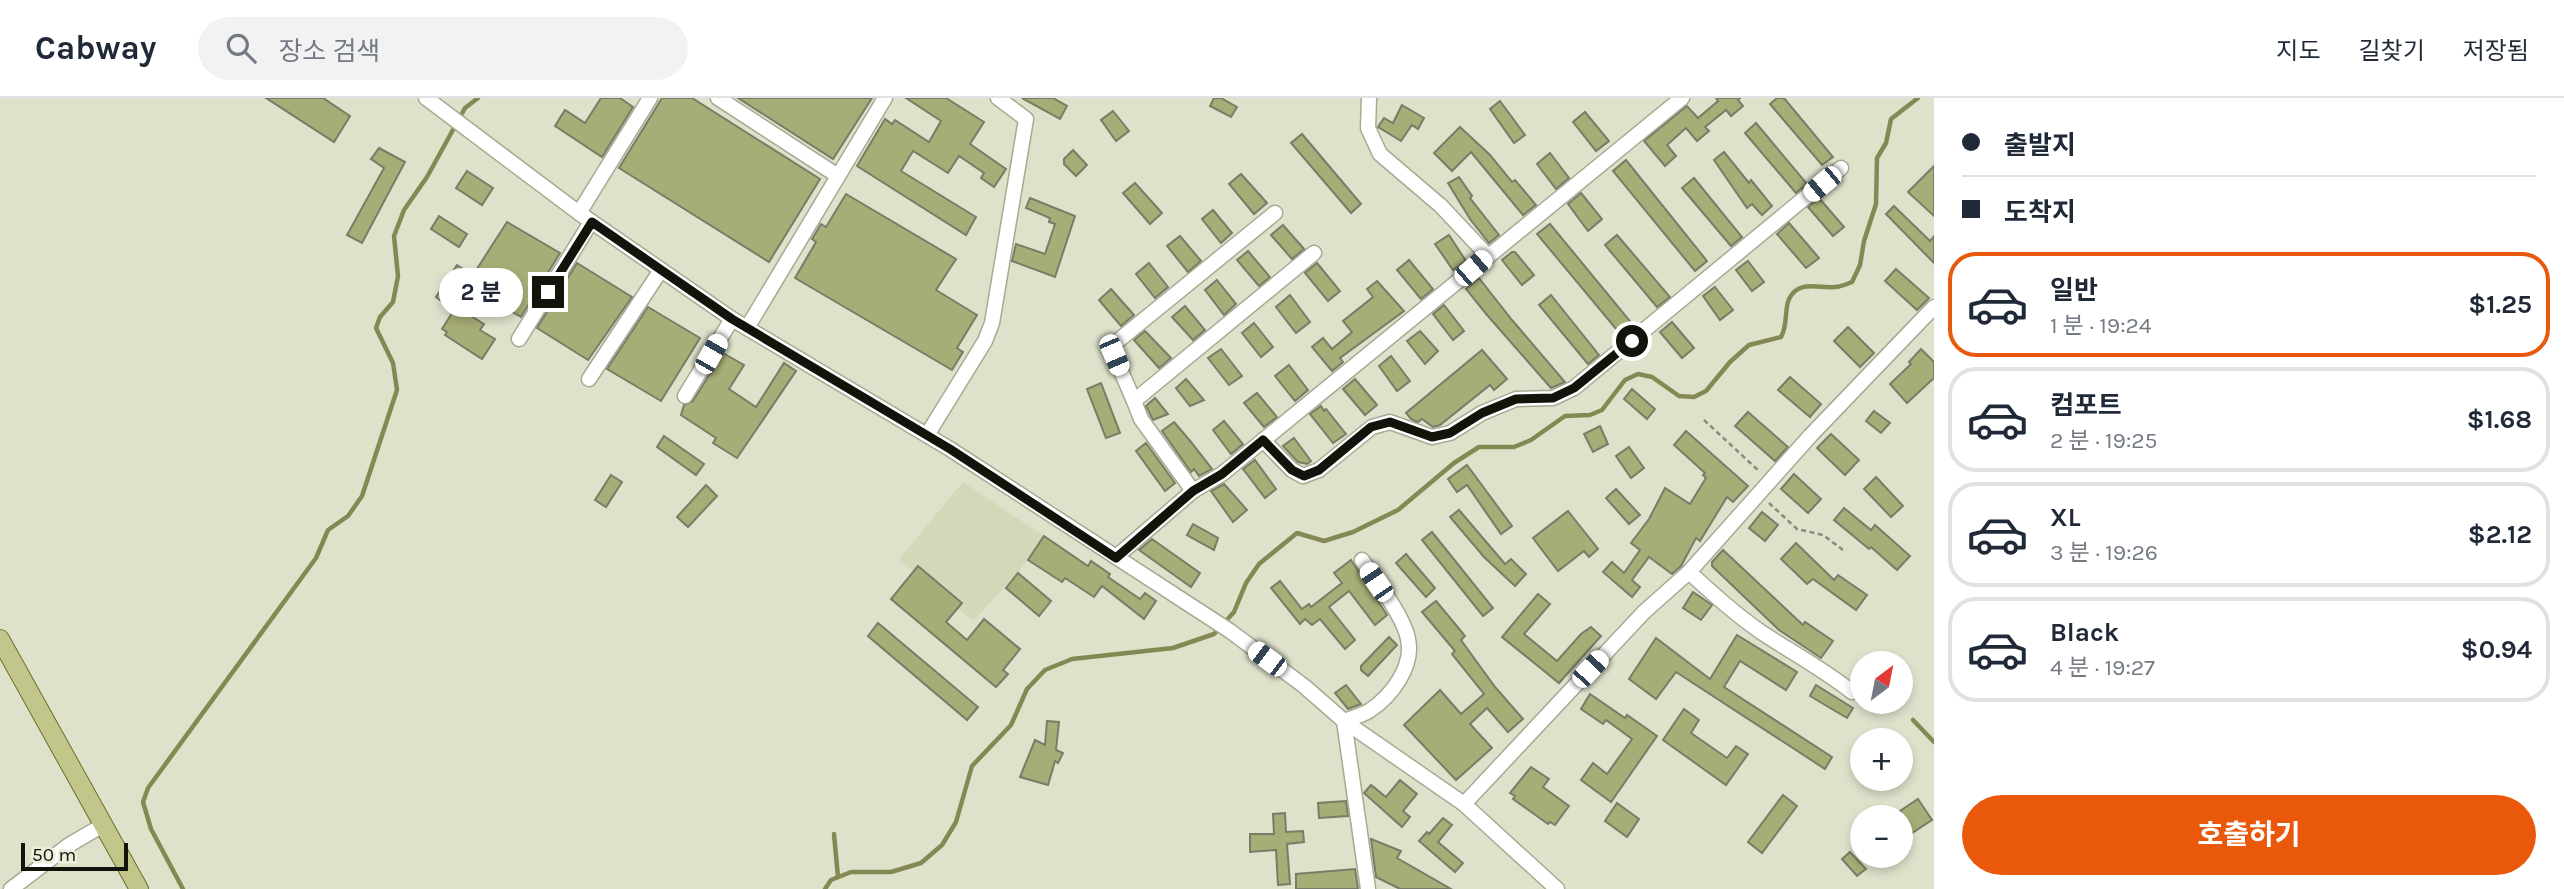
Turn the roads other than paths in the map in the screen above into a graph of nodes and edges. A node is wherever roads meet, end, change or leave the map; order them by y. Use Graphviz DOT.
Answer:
graph roads {
  1 [pos="426,98"];
  2 [pos="650,98"];
  3 [pos="718,98"];
  4 [pos="885,98"];
  5 [pos="998,98"];
  6 [pos="1369,98"];
  7 [pos="1682,98"];
  8 [pos="1841,169"];
  9 [pos="838,176"];
  10 [pos="579,213"];
  11 [pos="1275,213"];
  12 [pos="592,222"];
  13 [pos="1314,253"];
  14 [pos="1488,256"];
  15 [pos="661,270"];
  16 [pos="1934,307"];
  17 [pos="732,319"];
  18 [pos="747,328"];
  19 [pos="519,339"];
  20 [pos="589,379"];
  21 [pos="685,396"];
  22 [pos="1133,401"];
  23 [pos="931,438"];
  24 [pos="1263,440"];
  25 [pos="1193,491"];
  26 [pos="1116,558"];
  27 [pos="1362,560"];
  28 [pos="1689,572"];
  29 [pos="0,639"];
  30 [pos="1850,690"];
  31 [pos="1344,721"];
  32 [pos="1464,804"];
  33 [pos="103,825"];
  34 [pos="11,889"];
  35 [pos="139,889"];
  36 [pos="1368,889"];
  37 [pos="1557,889"];
  1 -- 10 [label="street"];
  2 -- 10 [label="street"];
  3 -- 9 [label="street"];
  4 -- 9 [label="street"];
  5 -- 23 [label="street"];
  6 -- 14 [label="street"];
  7 -- 14 [label="street"];
  8 -- 24 [label="street"];
  9 -- 18 [label="street"];
  10 -- 12 [label="street"];
  11 -- 22 [label="street"];
  12 -- 15 [label="street"];
  12 -- 19 [label="street"];
  13 -- 22 [label="street"];
  14 -- 24 [label="street"];
  15 -- 17 [label="street"];
  15 -- 20 [label="street"];
  16 -- 28 [label="street"];
  17 -- 18 [label="street"];
  17 -- 21 [label="street"];
  18 -- 23 [label="street"];
  22 -- 25 [label="street"];
  23 -- 26 [label="street"];
  24 -- 25 [label="street"];
  25 -- 26 [label="street"];
  26 -- 31 [label="street"];
  27 -- 31 [label="street"];
  28 -- 30 [label="street"];
  28 -- 32 [label="street"];
  29 -- 33 [label="main road"];
  31 -- 32 [label="street"];
  31 -- 36 [label="street"];
  32 -- 37 [label="street"];
  33 -- 34 [label="street"];
  33 -- 35 [label="main road"];
}
